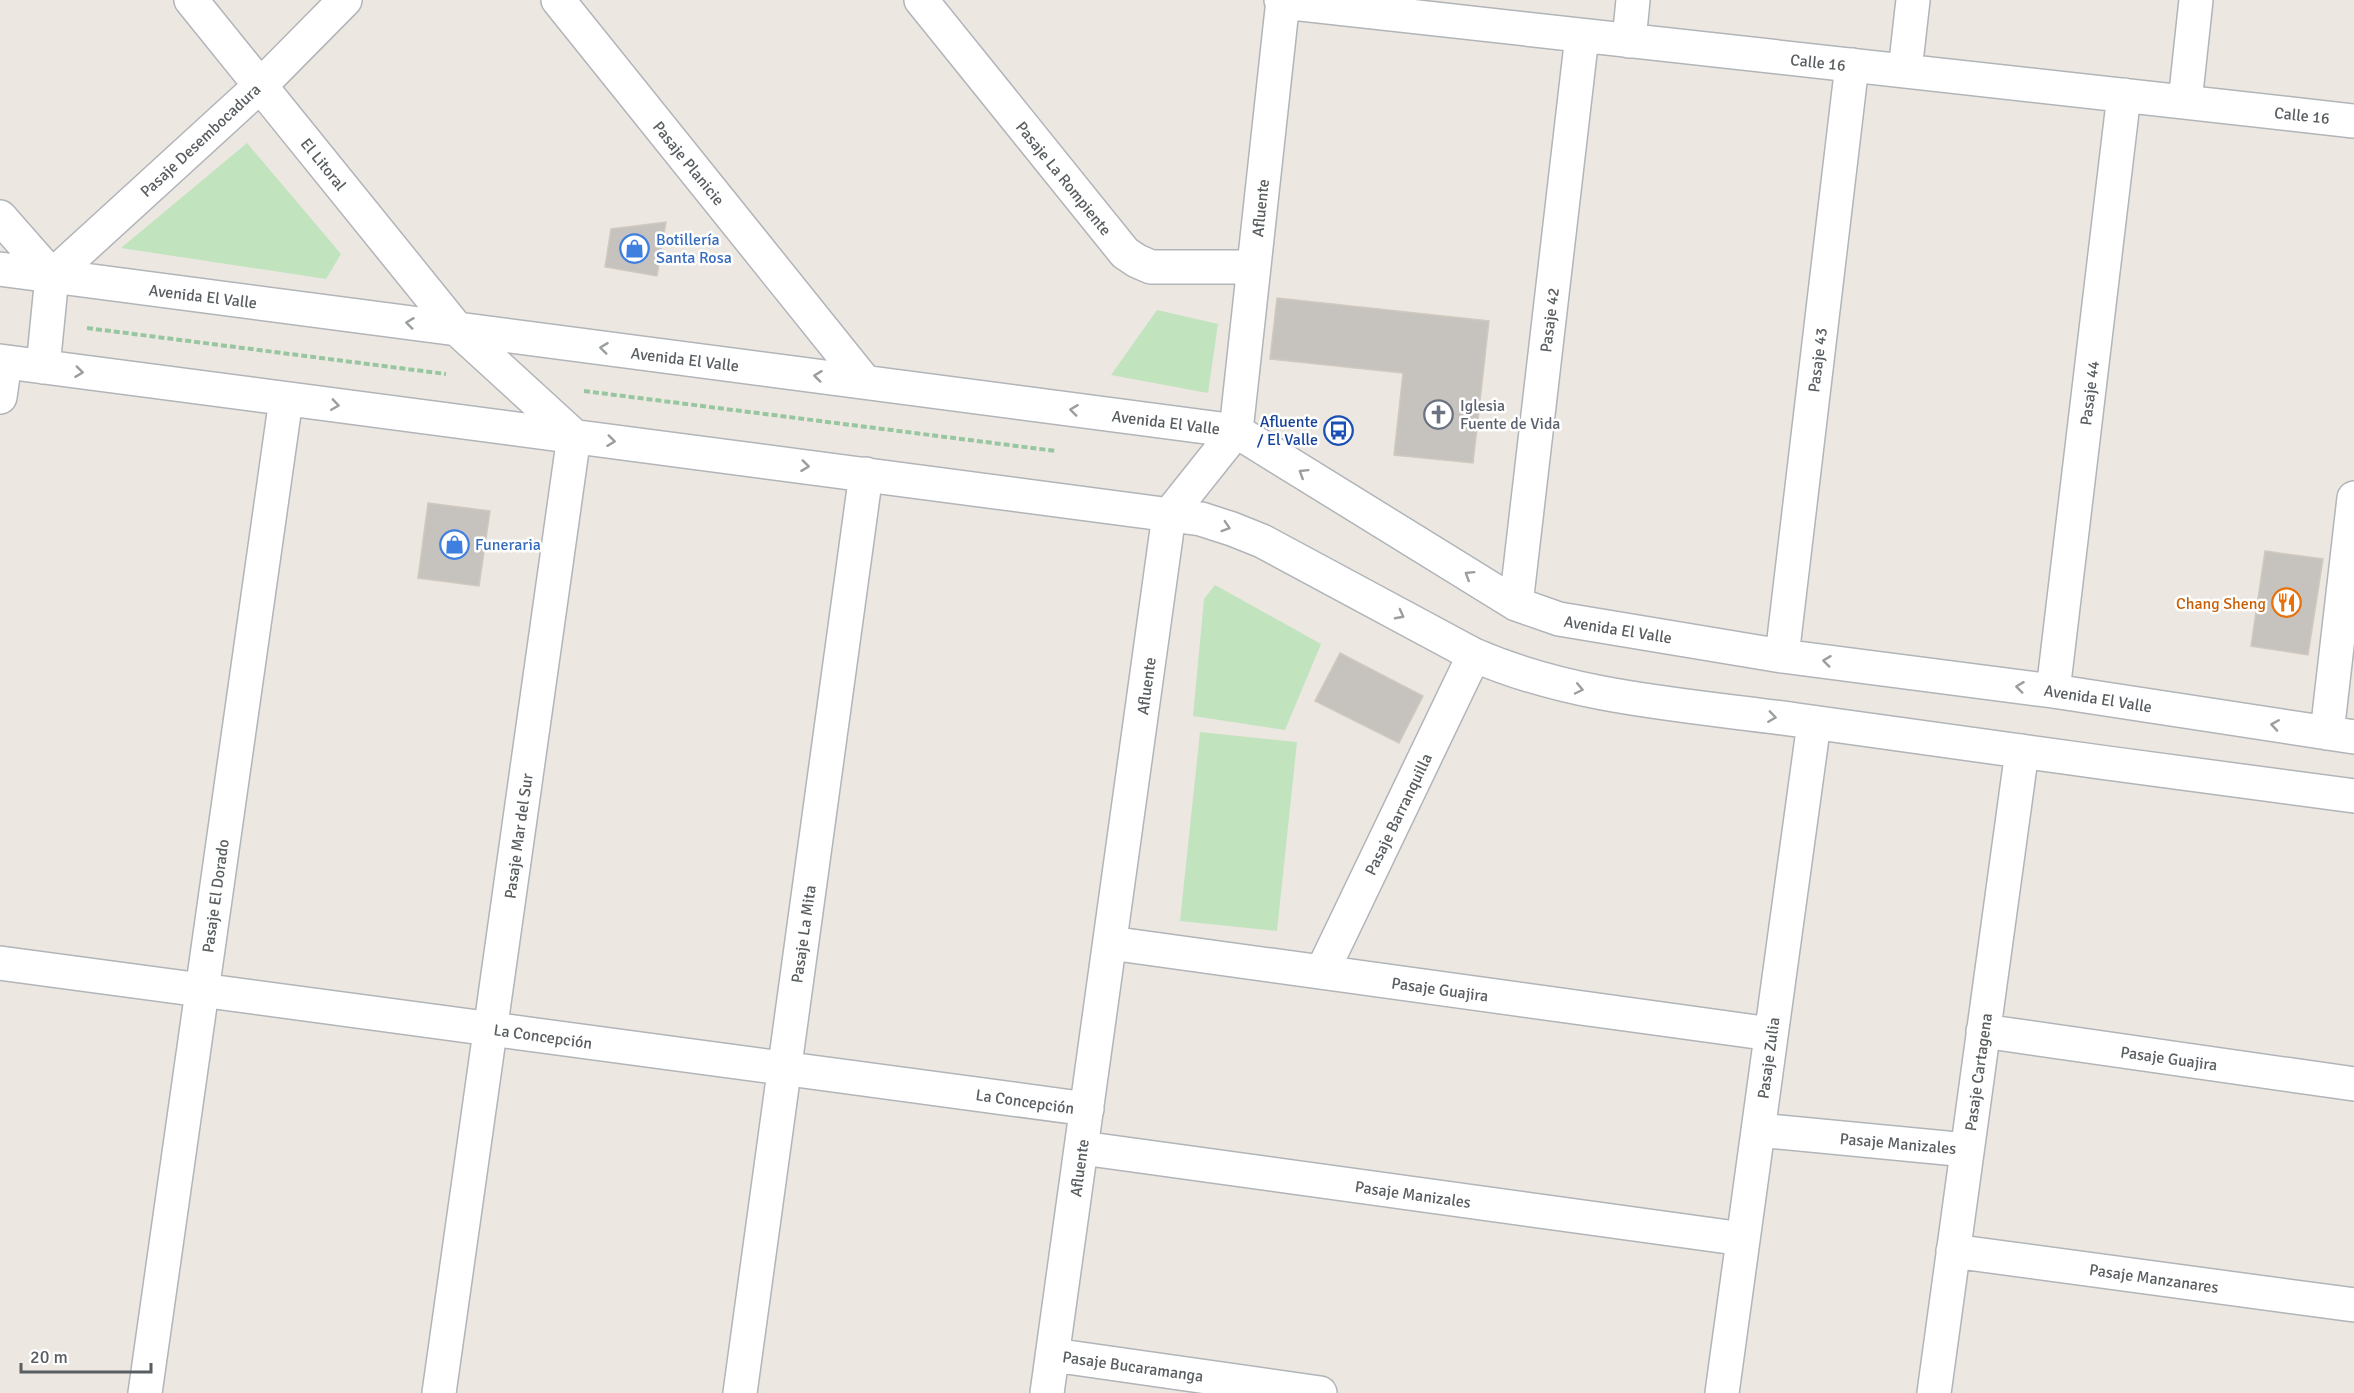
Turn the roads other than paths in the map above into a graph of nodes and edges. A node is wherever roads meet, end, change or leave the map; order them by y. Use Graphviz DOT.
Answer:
graph roads {
  1 [pos="191,0"];
  2 [pos="345,0"];
  3 [pos="558,0"];
  4 [pos="921,0"];
  5 [pos="1633,0"];
  6 [pos="1913,0"];
  7 [pos="2196,0"];
  8 [pos="1282,1"];
  9 [pos="1582,36"];
  10 [pos="1629,41"];
  11 [pos="1852,65"];
  12 [pos="1905,71"];
  13 [pos="261,85"];
  14 [pos="2124,96"];
  15 [pos="2185,102"];
  16 [pos="2354,121"];
  17 [pos="0,217"];
  18 [pos="1254,267"];
  19 [pos="0,269"];
  20 [pos="52,276"];
  21 [pos="457,329"];
  22 [pos="2,361"];
  23 [pos="44,367"];
  24 [pos="865,382"];
  25 [pos="0,397"];
  26 [pos="286,399"];
  27 [pos="1236,431"];
  28 [pos="574,436"];
  29 [pos="866,474"];
  30 [pos="2354,498"];
  31 [pos="1169,514"];
  32 [pos="1516,604"];
  33 [pos="1474,656"];
  34 [pos="1782,656"];
  35 [pos="2053,691"];
  36 [pos="1814,723"];
  37 [pos="2340,735"];
  38 [pos="2022,751"];
  39 [pos="2354,796"];
  40 [pos="1110,943"];
  41 [pos="0,963"];
  42 [pos="1322,972"];
  43 [pos="202,990"];
  44 [pos="490,1029"];
  45 [pos="1983,1031"];
  46 [pos="1771,1034"];
  47 [pos="784,1069"];
  48 [pos="2354,1084"];
  49 [pos="1087,1109"];
  50 [pos="1758,1130"];
  51 [pos="1082,1148"];
  52 [pos="1967,1150"];
  53 [pos="1743,1239"];
  54 [pos="1953,1251"];
  55 [pos="2354,1305"];
  56 [pos="1053,1355"];
  57 [pos="145,1393"];
  58 [pos="439,1393"];
  59 [pos="740,1393"];
  60 [pos="1047,1393"];
  61 [pos="1320,1393"];
  62 [pos="1722,1393"];
  63 [pos="1934,1393"];
  1 -- 13 [label="street, El Litoral"];
  2 -- 13 [label="street, Pasaje Desembocadura"];
  3 -- 24 [label="street, Pasaje Planicie"];
  4 -- 18 [label="street, Pasaje La Rompiente"];
  5 -- 10 [label="street"];
  6 -- 12 [label="street"];
  7 -- 15 [label="street"];
  8 -- 9 [label="street, Calle 16"];
  8 -- 18 [label="street, Afluente"];
  9 -- 10 [label="street, Calle 16"];
  9 -- 32 [label="street, Pasaje 42"];
  10 -- 11 [label="street, Calle 16"];
  11 -- 12 [label="street, Calle 16"];
  11 -- 34 [label="street, Pasaje 43"];
  12 -- 14 [label="street, Calle 16"];
  13 -- 20 [label="street, Pasaje Desembocadura"];
  13 -- 21 [label="street, El Litoral"];
  14 -- 15 [label="street, Calle 16"];
  14 -- 35 [label="street, Pasaje 44"];
  15 -- 16 [label="street, Calle 16"];
  17 -- 20 [label="street"];
  18 -- 27 [label="street, Afluente"];
  19 -- 20 [label="street, Avenida El Valle"];
  21 -- 20 [label="street, Avenida El Valle, one-way"];
  20 -- 23 [label="street"];
  24 -- 21 [label="street, Avenida El Valle, one-way"];
  21 -- 28 [label="street"];
  22 -- 23 [label="street"];
  22 -- 25 [label="street"];
  23 -- 26 [label="street, one-way"];
  27 -- 24 [label="street, Avenida El Valle, one-way"];
  26 -- 28 [label="street, one-way"];
  26 -- 43 [label="street, Pasaje El Dorado"];
  27 -- 31 [label="street"];
  32 -- 27 [label="street, Avenida El Valle, one-way"];
  28 -- 29 [label="street, one-way"];
  28 -- 44 [label="street, Pasaje Mar del Sur"];
  29 -- 31 [label="street"];
  29 -- 47 [label="street, Pasaje La Mita"];
  30 -- 37 [label="street"];
  31 -- 33 [label="street, one-way"];
  31 -- 40 [label="street, Afluente"];
  32 -- 34 [label="street, Avenida El Valle"];
  33 -- 36 [label="street, one-way"];
  33 -- 42 [label="street, Pasaje Barranquilla"];
  35 -- 34 [label="street, Avenida El Valle, one-way"];
  37 -- 35 [label="street, Avenida El Valle, one-way"];
  36 -- 38 [label="street"];
  36 -- 46 [label="street, Pasaje Zulia"];
  38 -- 39 [label="street"];
  38 -- 45 [label="street, Pasaje Cartagena"];
  40 -- 42 [label="street, Pasaje Guajira"];
  40 -- 49 [label="street, Afluente"];
  41 -- 43 [label="street, La Concepción"];
  42 -- 46 [label="street, Pasaje Guajira"];
  43 -- 44 [label="street, La Concepción"];
  43 -- 57 [label="street, Pasaje El Dorado"];
  44 -- 47 [label="street, La Concepción"];
  44 -- 58 [label="street, Pasaje Mar del Sur"];
  45 -- 48 [label="street, Pasaje Guajira"];
  45 -- 52 [label="street, Pasaje Cartagena"];
  46 -- 50 [label="street, Pasaje Zulia"];
  47 -- 49 [label="street, La Concepción"];
  47 -- 59 [label="street, Pasaje La Mita"];
  49 -- 51 [label="street, Afluente"];
  50 -- 52 [label="street, Pasaje Manizales"];
  50 -- 53 [label="street, Pasaje Zulia"];
  51 -- 53 [label="street, Pasaje Manizales"];
  51 -- 56 [label="street, Afluente"];
  52 -- 54 [label="street, Pasaje Cartagena"];
  53 -- 62 [label="street, Pasaje Zulia"];
  54 -- 55 [label="street, Pasaje Manzanares"];
  54 -- 63 [label="street, Pasaje Cartagena"];
  56 -- 60 [label="street, Afluente"];
  56 -- 61 [label="street, Pasaje Bucaramanga"];
}
